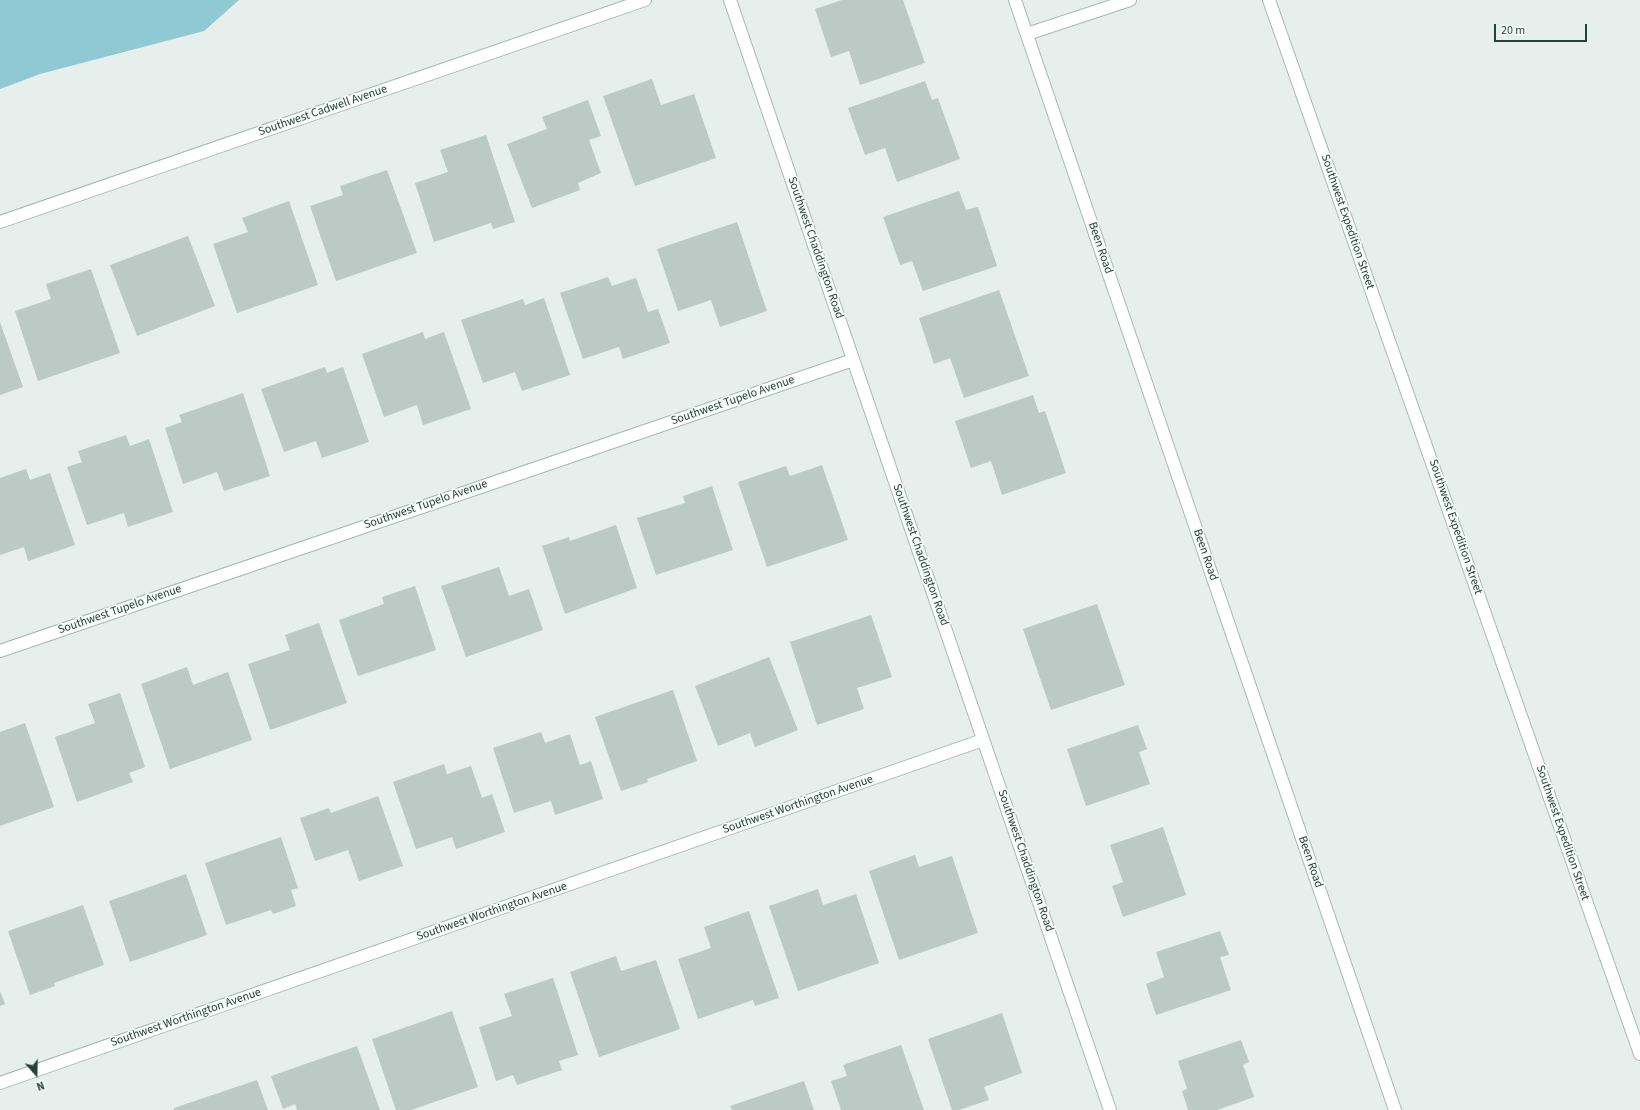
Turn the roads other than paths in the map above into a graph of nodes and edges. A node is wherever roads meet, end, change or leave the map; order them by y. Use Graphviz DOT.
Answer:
graph roads {
  1 [pos="645,0"];
  2 [pos="730,0"];
  3 [pos="1015,0"];
  4 [pos="1130,0"];
  5 [pos="1270,0"];
  6 [pos="1028,34"];
  7 [pos="0,222"];
  8 [pos="853,360"];
  9 [pos="0,651"];
  10 [pos="983,740"];
  11 [pos="1640,1054"];
  12 [pos="0,1083"];
  13 [pos="1110,1110"];
  14 [pos="1394,1110"];
  1 -- 7 [label="street, Southwest Cadwell Avenue"];
  2 -- 8 [label="street, Southwest Chaddington Road"];
  3 -- 6 [label="street, Been Road"];
  4 -- 6 [label="street"];
  5 -- 11 [label="street, Southwest Expedition Street"];
  6 -- 14 [label="street, Been Road"];
  8 -- 9 [label="street, Southwest Tupelo Avenue"];
  8 -- 10 [label="street, Southwest Chaddington Road"];
  10 -- 12 [label="street, Southwest Worthington Avenue"];
  10 -- 13 [label="street, Southwest Chaddington Road"];
}
